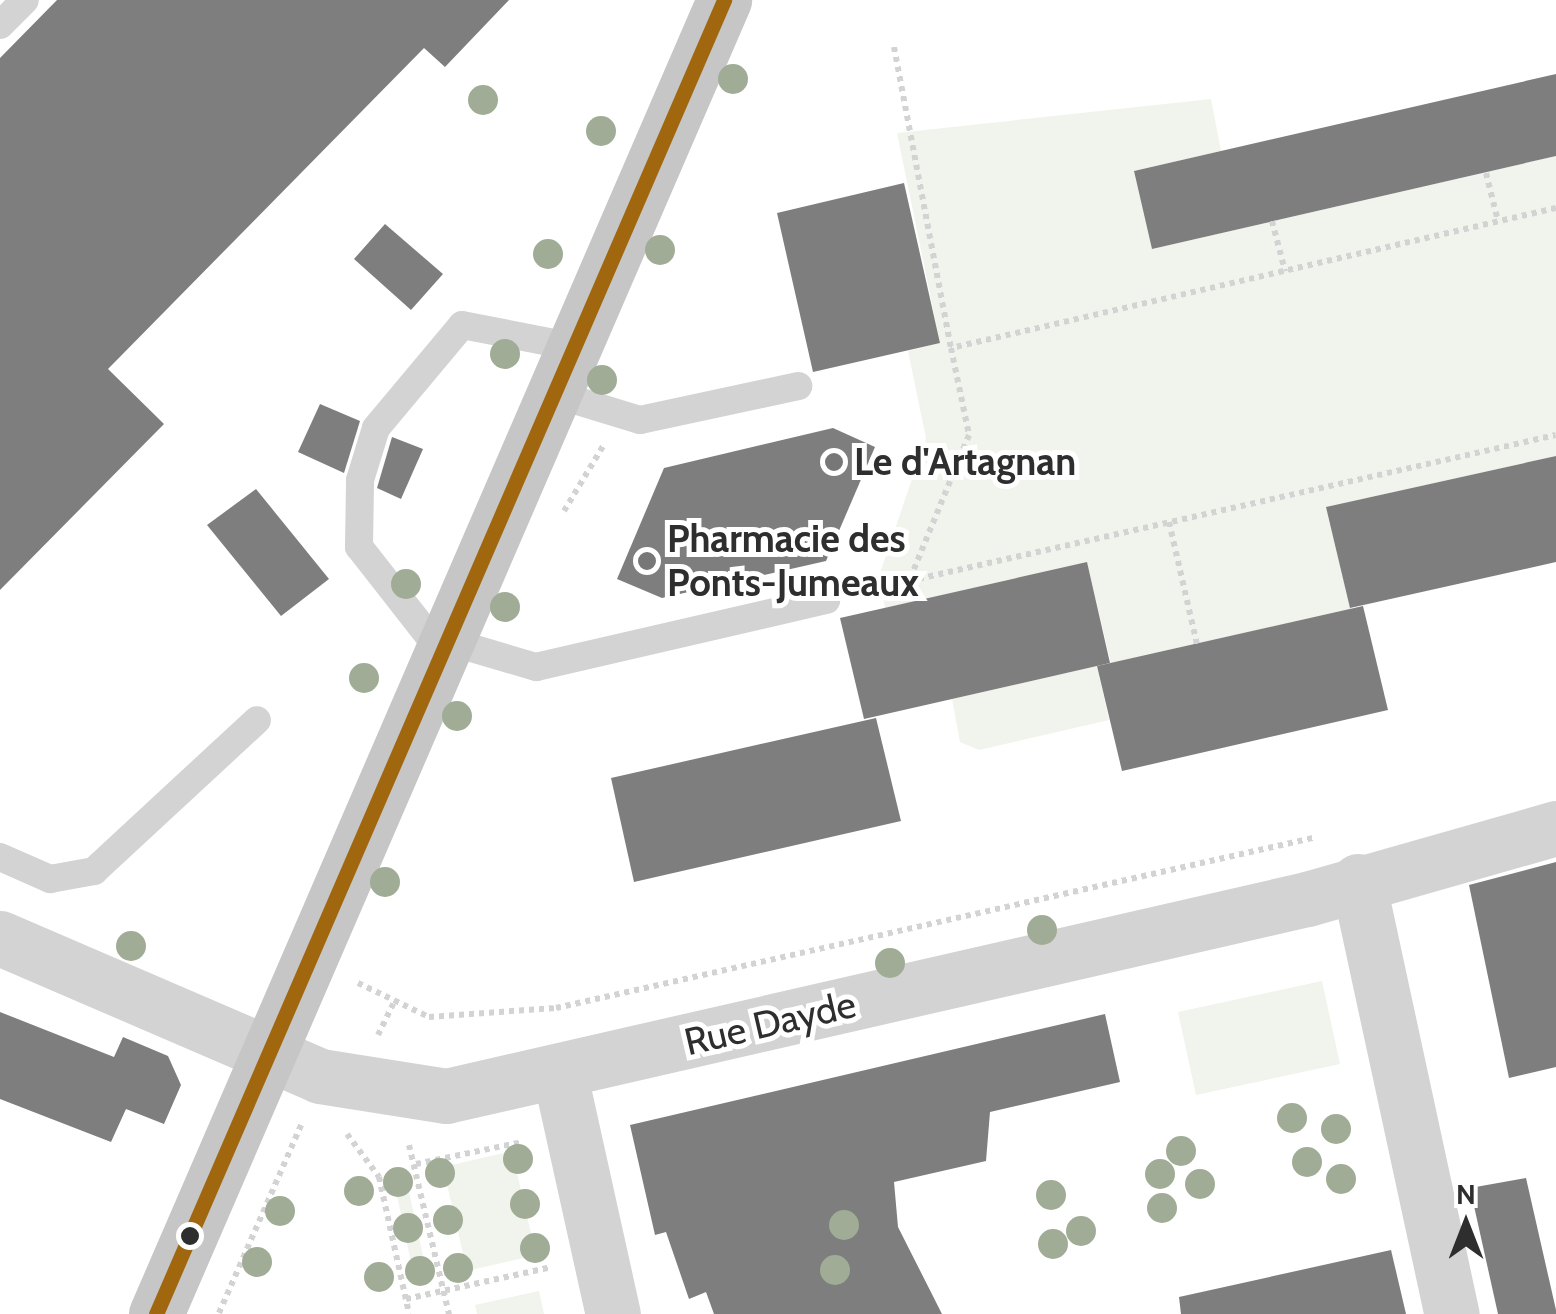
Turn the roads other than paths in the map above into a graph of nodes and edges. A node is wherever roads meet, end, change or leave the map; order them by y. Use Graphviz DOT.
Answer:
graph roads {
  1 [pos="25,0"];
  2 [pos="724,0"];
  3 [pos="0,25"];
  4 [pos="565,370"];
  5 [pos="798,386"];
  6 [pos="826,600"];
  7 [pos="446,648"];
  8 [pos="257,720"];
  9 [pos="1556,828"];
  10 [pos="0,856"];
  11 [pos="1358,881"];
  12 [pos="0,938"];
  13 [pos="274,1049"];
  14 [pos="560,1071"];
  15 [pos="156,1314"];
  16 [pos="612,1314"];
  17 [pos="1452,1314"];
  1 -- 3 [label="lane"];
  2 -- 4 [label="main road"];
  4 -- 5 [label="lane"];
  4 -- 7 [label="main road"];
  4 -- 7 [label="lane"];
  6 -- 7 [label="lane"];
  7 -- 13 [label="main road"];
  8 -- 10 [label="lane"];
  9 -- 11 [label="street, Rue Dayde"];
  11 -- 14 [label="street, Rue Dayde"];
  11 -- 17 [label="street"];
  12 -- 13 [label="street, Rue Dayde"];
  13 -- 14 [label="street, Rue Dayde"];
  13 -- 15 [label="main road"];
  14 -- 16 [label="street"];
}
